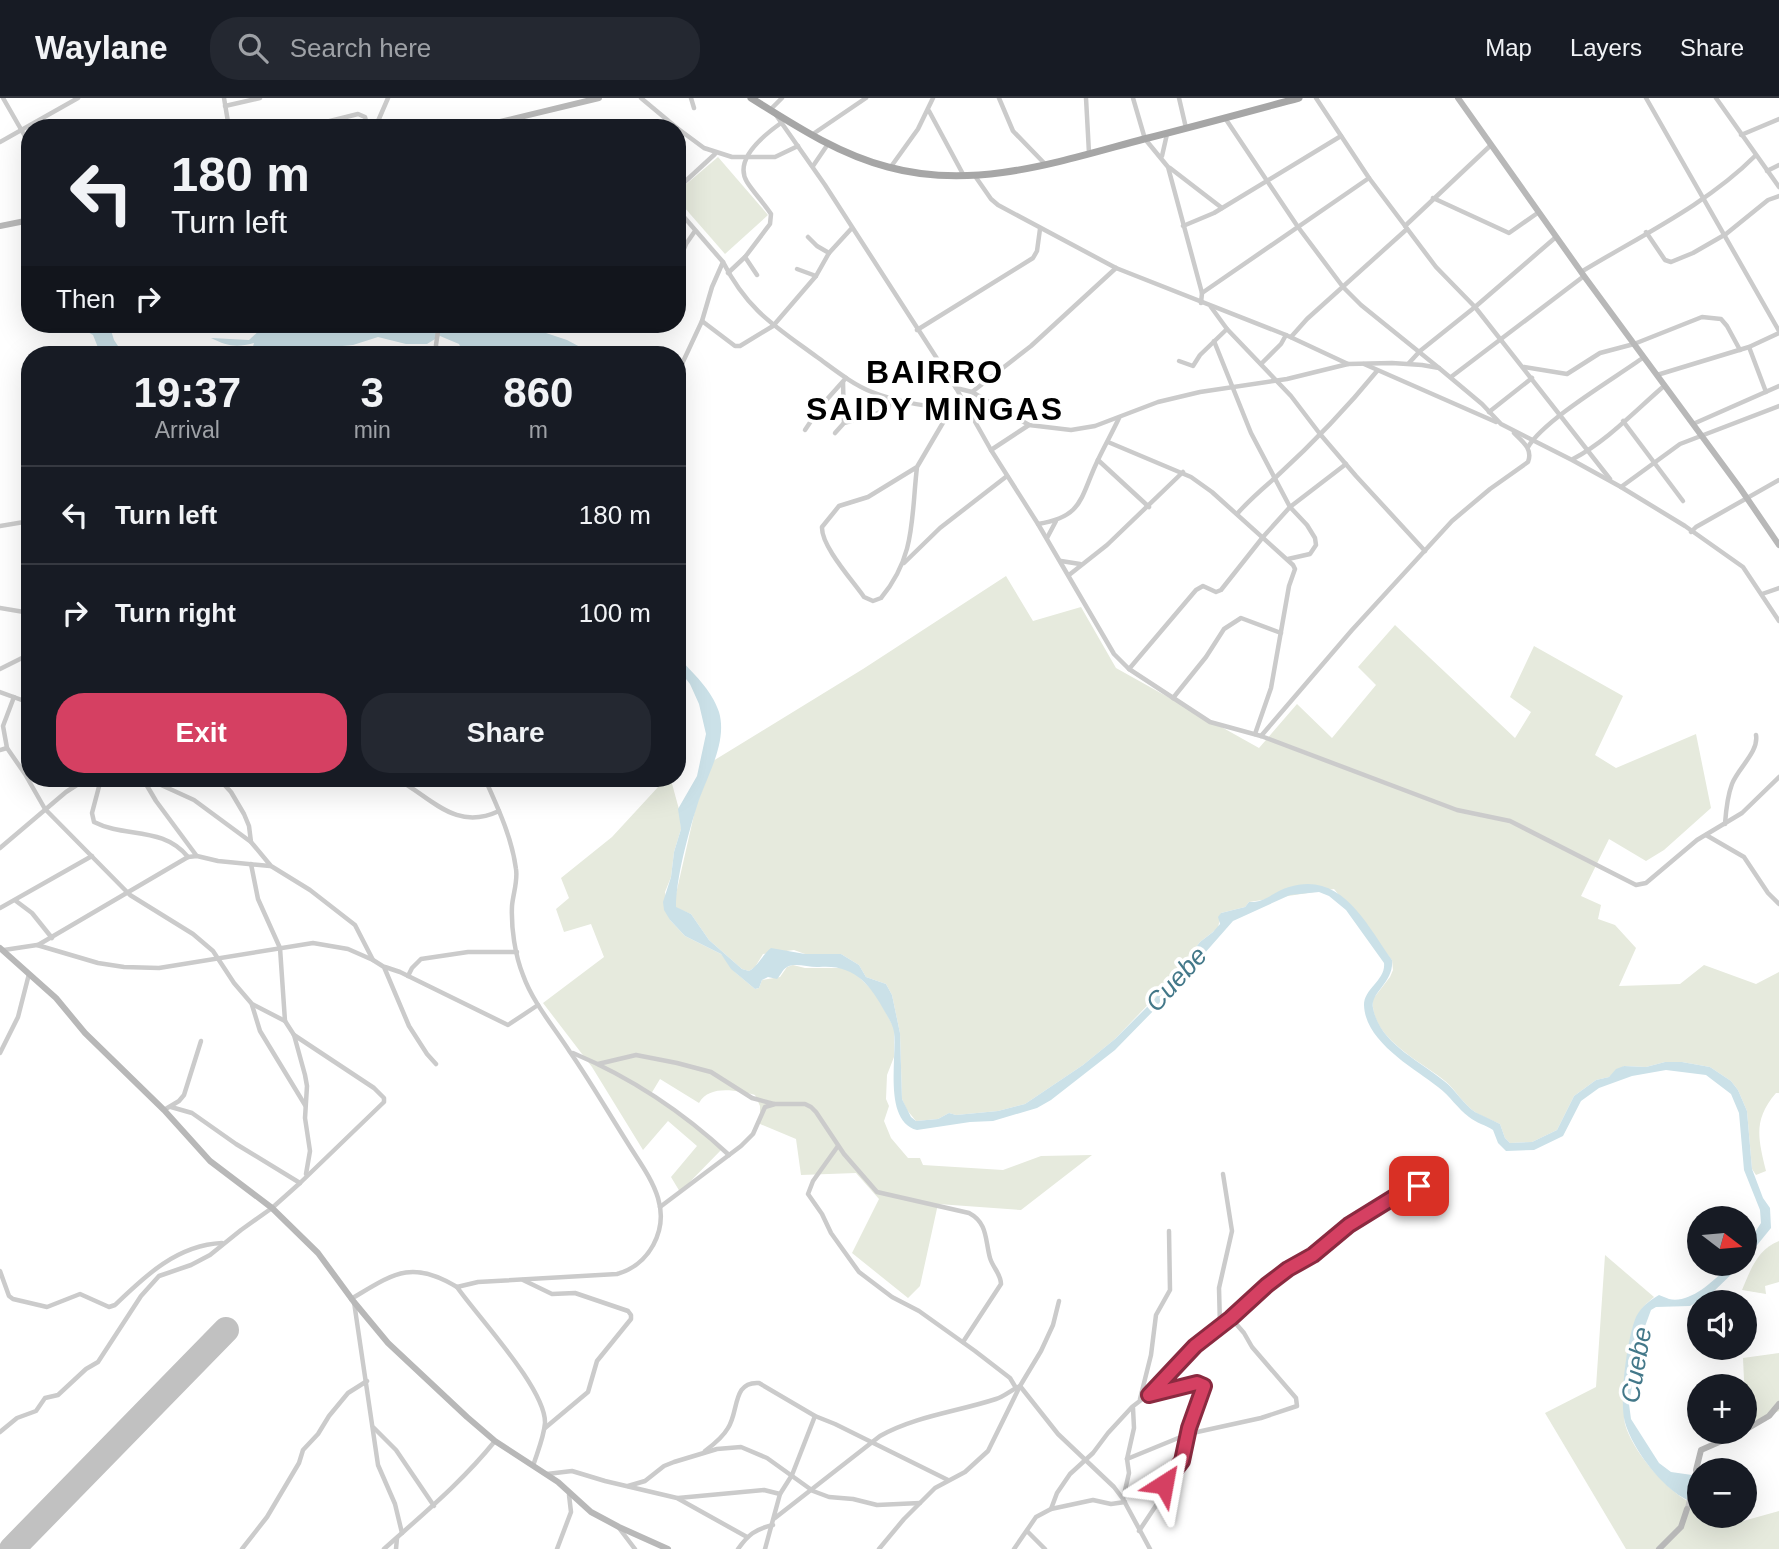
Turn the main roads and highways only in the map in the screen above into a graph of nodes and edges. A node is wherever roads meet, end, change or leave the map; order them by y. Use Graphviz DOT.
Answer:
graph roads {
  1 [pos="751,98"];
  2 [pos="1299,98"];
  1 -- 2 [label="main road"];
}
